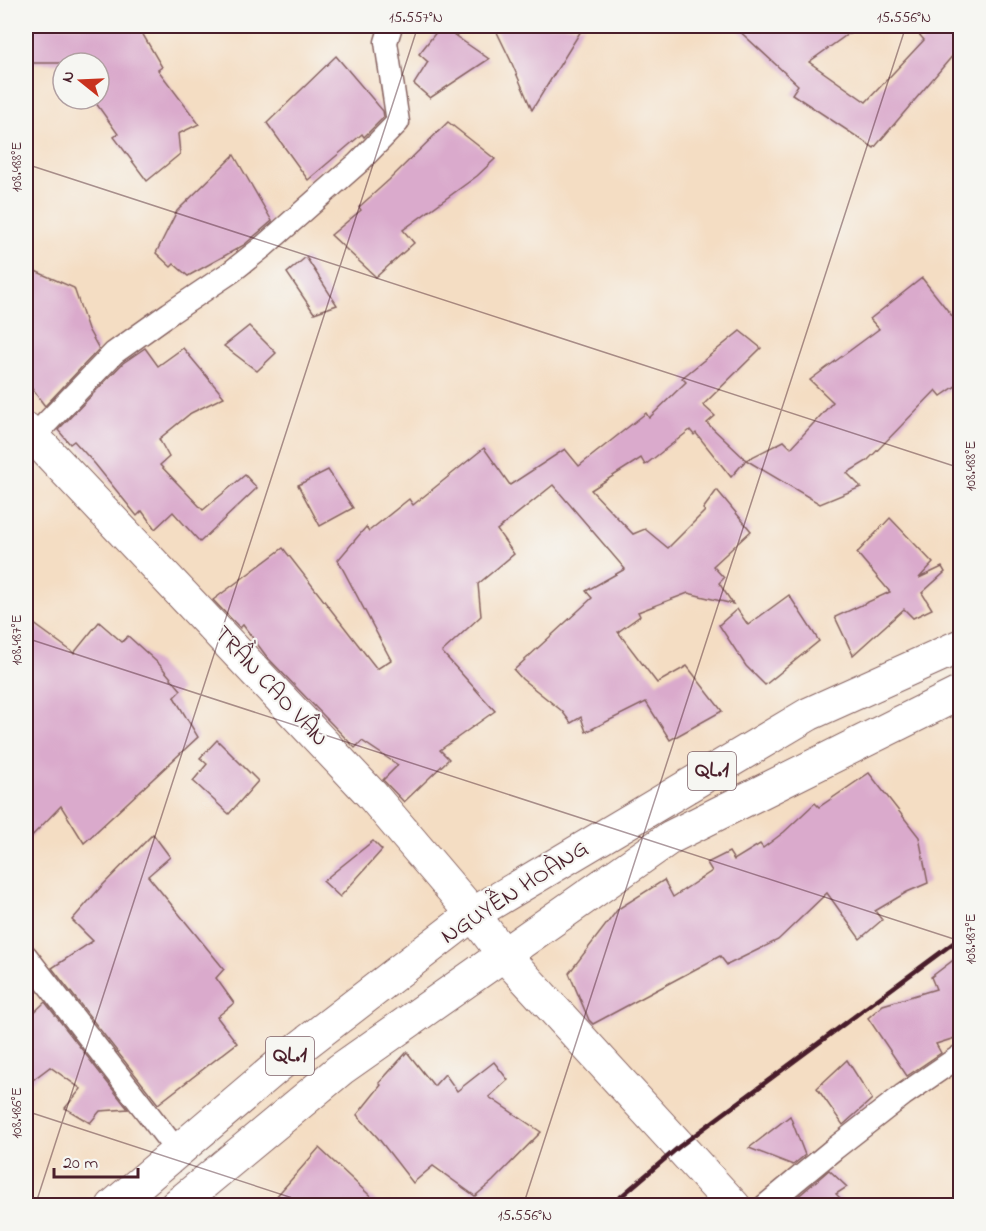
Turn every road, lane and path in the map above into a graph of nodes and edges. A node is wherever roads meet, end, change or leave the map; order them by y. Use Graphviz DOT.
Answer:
graph roads {
  1 [pos="391,26"];
  2 [pos="29,433"];
  3 [pos="960,646"];
  4 [pos="960,693"];
  5 [pos="473,914"];
  6 [pos="504,955"];
  7 [pos="26,956"];
  8 [pos="960,1056"];
  9 [pos="177,1151"];
  10 [pos="113,1206"];
  11 [pos="176,1206"];
  12 [pos="734,1206"];
  13 [pos="765,1206"];
  1 -- 2 [label="street"];
  2 -- 5 [label="main road, TRẦN CAO VÂN"];
  3 -- 5 [label="main road, NGUYỄN HOÀNG / QL.1"];
  4 -- 6 [label="main road, NGUYỄN HOÀNG / QL.1"];
  5 -- 6 [label="main road, TRẦN CAO VÂN"];
  5 -- 9 [label="main road, NGUYỄN HOÀNG / QL.1"];
  6 -- 11 [label="main road, NGUYỄN HOÀNG / QL.1"];
  6 -- 12 [label="main road, TRẦN CAO VÂN"];
  7 -- 9 [label="street"];
  8 -- 13 [label="street"];
  9 -- 10 [label="main road, NGUYỄN HOÀNG / QL.1"];
}
